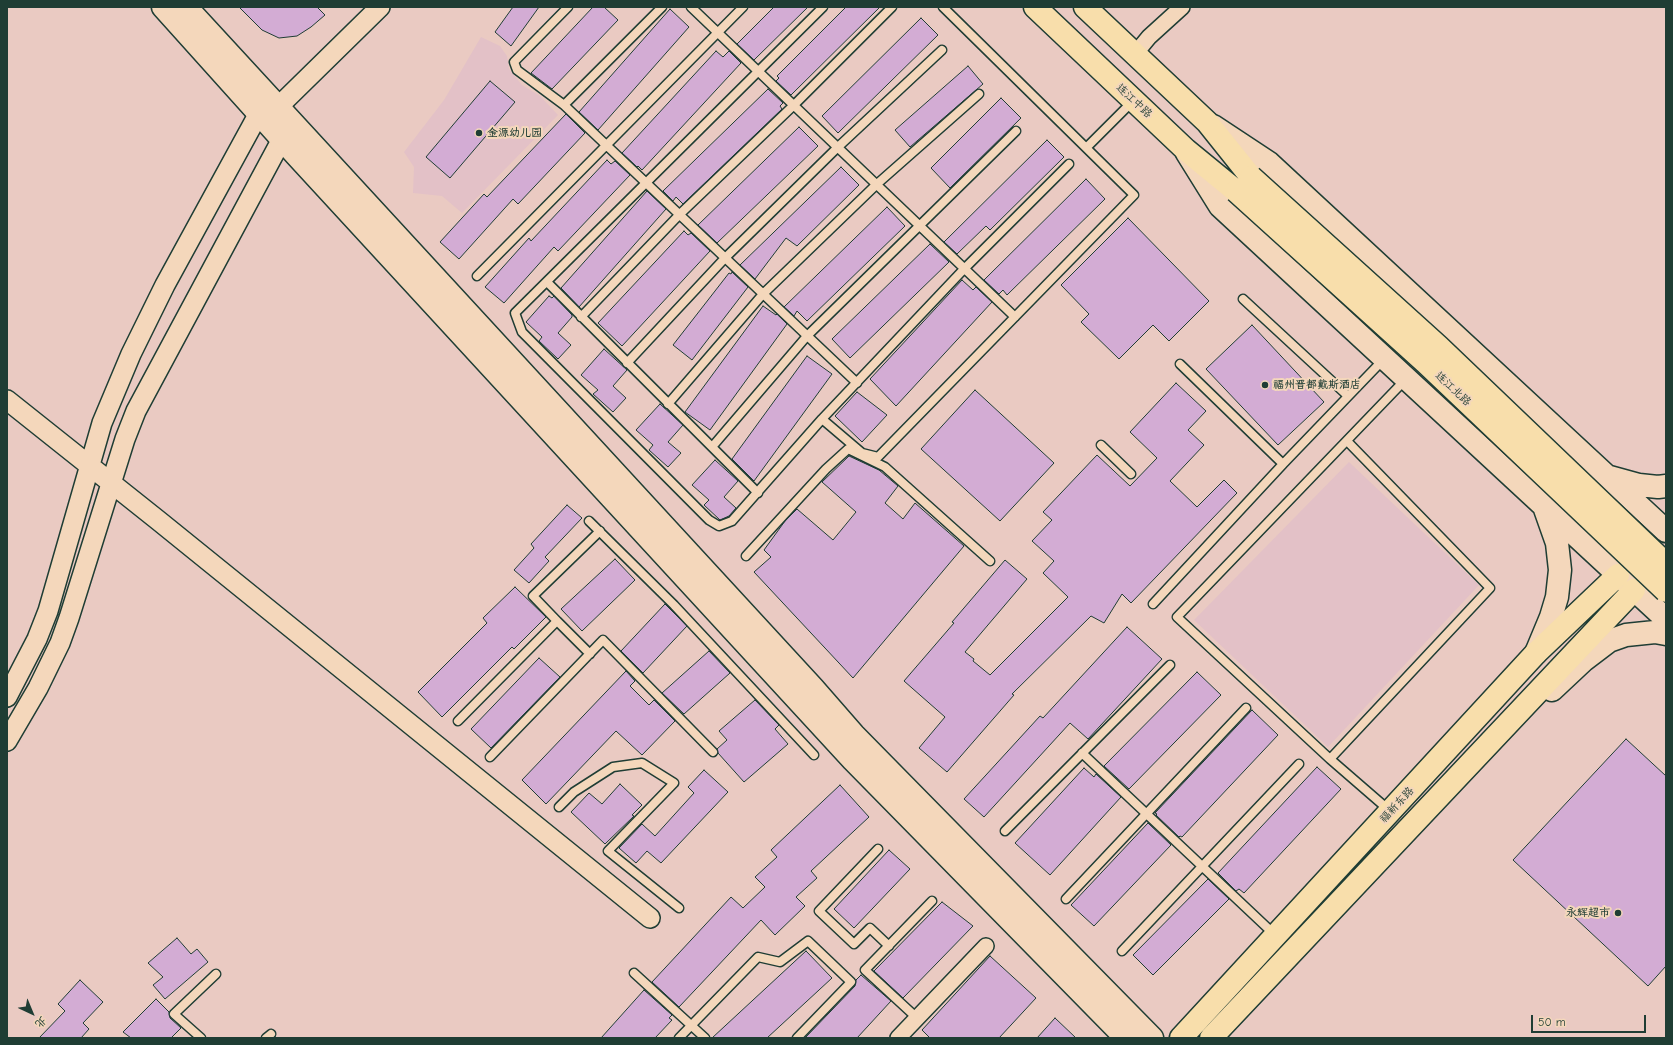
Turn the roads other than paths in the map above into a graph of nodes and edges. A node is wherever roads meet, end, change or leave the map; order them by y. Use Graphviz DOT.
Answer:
graph roads {
  1 [pos="164,7"];
  2 [pos="186,7"];
  3 [pos="380,7"];
  4 [pos="568,7"];
  5 [pos="662,7"];
  6 [pos="691,7"];
  7 [pos="742,7"];
  8 [pos="823,7"];
  9 [pos="892,7"];
  10 [pos="943,7"];
  11 [pos="1035,7"];
  12 [pos="1084,7"];
  13 [pos="1182,7"];
  14 [pos="718,32"];
  15 [pos="942,50"];
  16 [pos="1135,54"];
  17 [pos="759,71"];
  18 [pos="979,94"];
  19 [pos="1134,100"];
  20 [pos="564,105"];
  21 [pos="794,105"];
  22 [pos="268,110"];
  23 [pos="1207,122"];
  24 [pos="1016,131"];
  25 [pos="282,139"];
  26 [pos="606,145"];
  27 [pos="838,147"];
  28 [pos="1087,147"];
  29 [pos="1186,150"];
  30 [pos="1069,164"];
  31 [pos="647,183"];
  32 [pos="877,184"];
  33 [pos="1244,184"];
  34 [pos="680,214"];
  35 [pos="920,226"];
  36 [pos="725,258"];
  37 [pos="964,269"];
  38 [pos="477,276"];
  39 [pos="547,282"];
  40 [pos="763,294"];
  41 [pos="1244,299"];
  42 [pos="581,317"];
  43 [pos="1015,317"];
  44 [pos="807,336"];
  45 [pos="1384,359"];
  46 [pos="627,363"];
  47 [pos="1180,364"];
  48 [pos="1407,379"];
  49 [pos="856,383"];
  50 [pos="1348,396"];
  51 [pos="7,400"];
  52 [pos="668,404"];
  53 [pos="822,419"];
  54 [pos="1347,441"];
  55 [pos="1101,445"];
  56 [pos="712,447"];
  57 [pos="1283,464"];
  58 [pos="90,466"];
  59 [pos="1131,474"];
  60 [pos="1607,476"];
  61 [pos="111,483"];
  62 [pos="1666,486"];
  63 [pos="758,493"];
  64 [pos="1543,504"];
  65 [pos="589,521"];
  66 [pos="1665,528"];
  67 [pos="600,531"];
  68 [pos="746,556"];
  69 [pos="990,562"];
  70 [pos="1663,563"];
  71 [pos="1618,575"];
  72 [pos="1634,590"];
  73 [pos="1666,591"];
  74 [pos="1153,604"];
  75 [pos="1666,619"];
  76 [pos="557,620"];
  77 [pos="1666,634"];
  78 [pos="1536,653"];
  79 [pos="590,654"];
  80 [pos="1170,665"];
  81 [pos="7,697"];
  82 [pos="1246,708"];
  83 [pos="458,721"];
  84 [pos="7,741"];
  85 [pos="713,752"];
  86 [pos="1082,753"];
  87 [pos="814,755"];
  88 [pos="490,757"];
  89 [pos="1330,759"];
  90 [pos="1473,762"];
  91 [pos="1300,764"];
  92 [pos="559,806"];
  93 [pos="1391,812"];
  94 [pos="1146,814"];
  95 [pos="1005,831"];
  96 [pos="878,849"];
  97 [pos="1202,867"];
  98 [pos="1066,899"];
  99 [pos="932,901"];
  100 [pos="679,908"];
  101 [pos="650,918"];
  102 [pos="1275,936"];
  103 [pos="889,946"];
  104 [pos="986,946"];
  105 [pos="1122,951"];
  106 [pos="634,973"];
  107 [pos="216,974"];
  108 [pos="917,1018"];
  109 [pos="692,1025"];
  110 [pos="201,1038"];
  111 [pos="679,1038"];
  112 [pos="705,1038"];
  113 [pos="797,1038"];
  114 [pos="898,1038"];
  115 [pos="1126,1038"];
  116 [pos="1152,1038"];
  117 [pos="1181,1038"];
  118 [pos="1211,1038"];
  1 -- 22 [label="main road"];
  2 -- 22 [label="main road"];
  3 -- 22 [label="street"];
  4 -- 20 [label="lane"];
  5 -- 20 [label="lane"];
  6 -- 14 [label="lane"];
  7 -- 14 [label="lane"];
  8 -- 17 [label="lane"];
  9 -- 21 [label="lane"];
  10 -- 28 [label="lane"];
  11 -- 19 [label="main road, 连江中路"];
  12 -- 16 [label="main road"];
  13 -- 16 [label="street"];
  14 -- 17 [label="lane"];
  14 -- 26 [label="lane"];
  15 -- 27 [label="lane"];
  16 -- 23 [label="main road"];
  17 -- 21 [label="lane"];
  17 -- 31 [label="lane"];
  18 -- 32 [label="lane"];
  19 -- 28 [label="lane"];
  19 -- 29 [label="main road, 连江中路"];
  20 -- 26 [label="lane"];
  21 -- 27 [label="lane"];
  21 -- 34 [label="lane"];
  22 -- 25 [label="main road"];
  22 -- 58 [label="street"];
  22 -- 116 [label="main road"];
  23 -- 33 [label="main road"];
  23 -- 60 [label="main road"];
  24 -- 35 [label="lane"];
  25 -- 61 [label="street"];
  25 -- 115 [label="main road"];
  26 -- 31 [label="lane"];
  26 -- 38 [label="lane"];
  27 -- 32 [label="lane"];
  27 -- 36 [label="lane"];
  28 -- 43 [label="lane"];
  29 -- 33 [label="main road, 连江中路"];
  29 -- 45 [label="main road"];
  30 -- 37 [label="lane"];
  31 -- 34 [label="lane"];
  31 -- 39 [label="lane"];
  32 -- 35 [label="lane"];
  32 -- 40 [label="lane"];
  33 -- 70 [label="main road, 连江北路, bridge"];
  33 -- 73 [label="main road, 连江北路, bridge"];
  34 -- 36 [label="lane"];
  34 -- 42 [label="lane"];
  35 -- 37 [label="lane"];
  35 -- 44 [label="lane"];
  36 -- 40 [label="lane"];
  36 -- 46 [label="lane"];
  37 -- 43 [label="lane"];
  37 -- 49 [label="lane"];
  39 -- 42 [label="lane"];
  39 -- 63 [label="lane"];
  40 -- 44 [label="lane"];
  40 -- 52 [label="lane"];
  41 -- 50 [label="lane"];
  42 -- 46 [label="lane"];
  43 -- 53 [label="lane"];
  44 -- 49 [label="lane"];
  44 -- 56 [label="lane"];
  45 -- 48 [label="main road"];
  45 -- 50 [label="lane"];
  46 -- 52 [label="lane"];
  47 -- 57 [label="lane"];
  48 -- 54 [label="lane"];
  48 -- 64 [label="main road"];
  49 -- 53 [label="lane"];
  50 -- 57 [label="lane"];
  51 -- 58 [label="street"];
  52 -- 56 [label="lane"];
  53 -- 63 [label="lane"];
  54 -- 89 [label="lane"];
  54 -- 89 [label="lane"];
  55 -- 59 [label="lane"];
  56 -- 63 [label="lane"];
  57 -- 74 [label="lane"];
  58 -- 61 [label="street"];
  58 -- 81 [label="street"];
  60 -- 62 [label="main road"];
  60 -- 66 [label="main road"];
  61 -- 84 [label="street"];
  61 -- 101 [label="street"];
  64 -- 71 [label="main road"];
  64 -- 78 [label="main road"];
  65 -- 67 [label="lane"];
  66 -- 71 [label="main road"];
  67 -- 76 [label="lane"];
  67 -- 87 [label="lane"];
  68 -- 69 [label="lane"];
  70 -- 72 [label="main road"];
  71 -- 72 [label="main road"];
  71 -- 78 [label="main road, 福新东路"];
  72 -- 75 [label="main road"];
  72 -- 90 [label="main road"];
  76 -- 79 [label="lane"];
  76 -- 83 [label="lane"];
  77 -- 90 [label="main road"];
  78 -- 93 [label="main road, 福新东路"];
  79 -- 85 [label="lane"];
  79 -- 88 [label="lane"];
  80 -- 86 [label="lane"];
  82 -- 94 [label="lane"];
  86 -- 94 [label="lane"];
  86 -- 95 [label="lane"];
  89 -- 93 [label="lane"];
  90 -- 118 [label="main road"];
  91 -- 97 [label="lane"];
  92 -- 100 [label="lane"];
  93 -- 102 [label="main road, 福新东路"];
  94 -- 97 [label="lane"];
  94 -- 98 [label="lane"];
  96 -- 103 [label="lane"];
  97 -- 102 [label="lane"];
  97 -- 105 [label="lane"];
  99 -- 103 [label="lane"];
  102 -- 117 [label="main road, 福新东路"];
  103 -- 108 [label="lane"];
  104 -- 108 [label="street"];
  106 -- 109 [label="lane"];
  107 -- 110 [label="lane"];
  108 -- 114 [label="street"];
  109 -- 111 [label="lane"];
  109 -- 112 [label="lane"];
  109 -- 113 [label="lane"];
}
